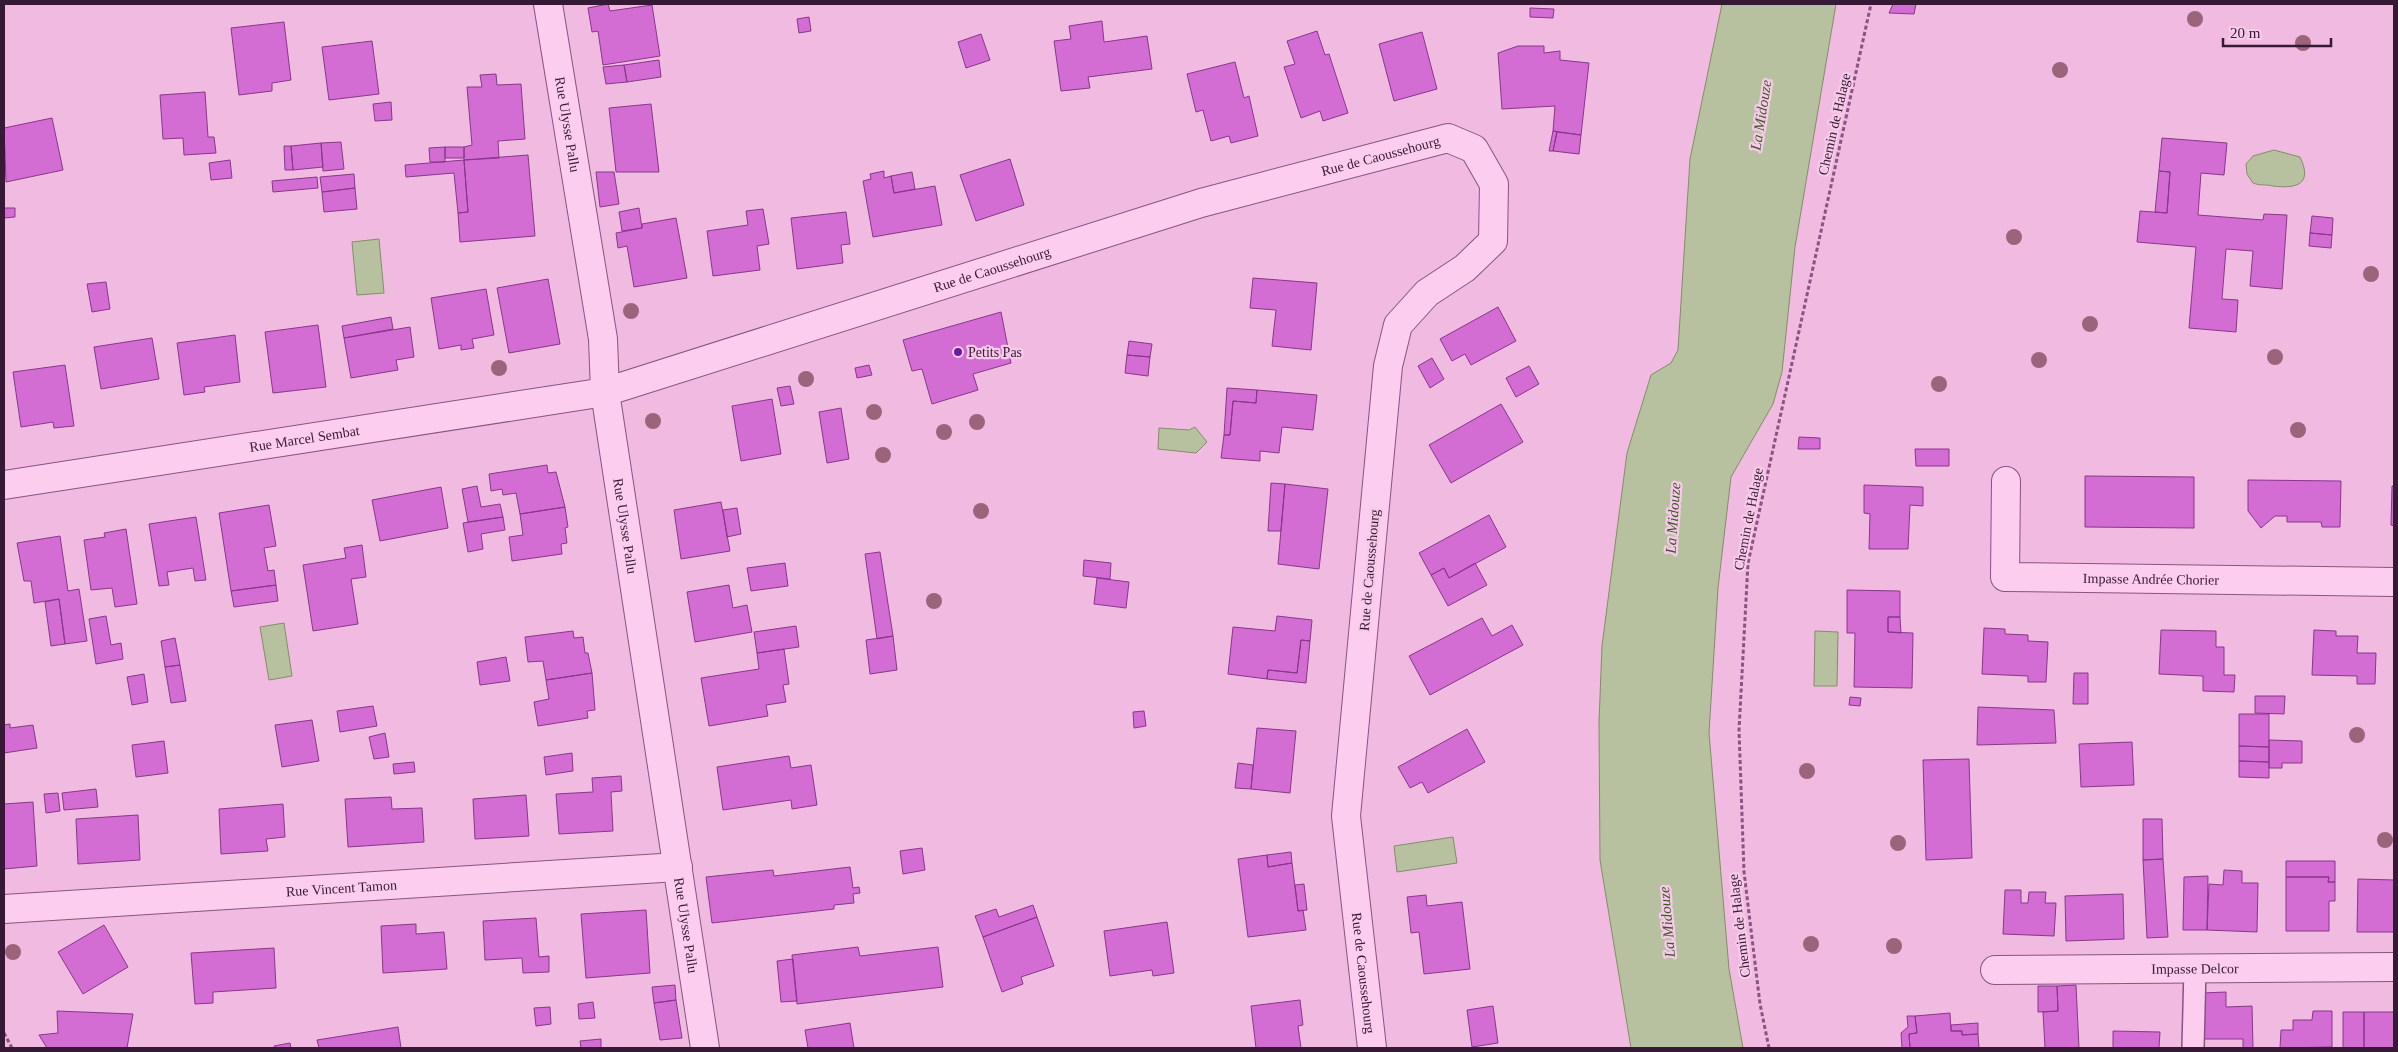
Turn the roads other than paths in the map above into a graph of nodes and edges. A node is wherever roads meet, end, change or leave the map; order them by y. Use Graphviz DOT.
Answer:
graph roads {
  1 [pos="548,4"];
  2 [pos="605,392"];
  3 [pos="2006,481"];
  4 [pos="4,485"];
  5 [pos="2394,582"];
  6 [pos="678,867"];
  7 [pos="4,909"];
  8 [pos="2394,967"];
  9 [pos="2195,968"];
  10 [pos="1995,970"];
  11 [pos="705,1048"];
  12 [pos="1372,1048"];
  13 [pos="2193,1048"];
  1 -- 2 [label="street, Rue Ulysse Pallu"];
  2 -- 4 [label="street, Rue Marcel Sembat"];
  2 -- 6 [label="street, Rue Ulysse Pallu"];
  2 -- 12 [label="street, Rue de Caoussehourg"];
  3 -- 5 [label="street, Impasse Andrée Chorier"];
  6 -- 7 [label="street, Rue Vincent Tamon"];
  6 -- 11 [label="street, Rue Ulysse Pallu"];
  8 -- 9 [label="street, Impasse Delcor"];
  9 -- 10 [label="street, Impasse Delcor"];
  9 -- 13 [label="lane"];
}
